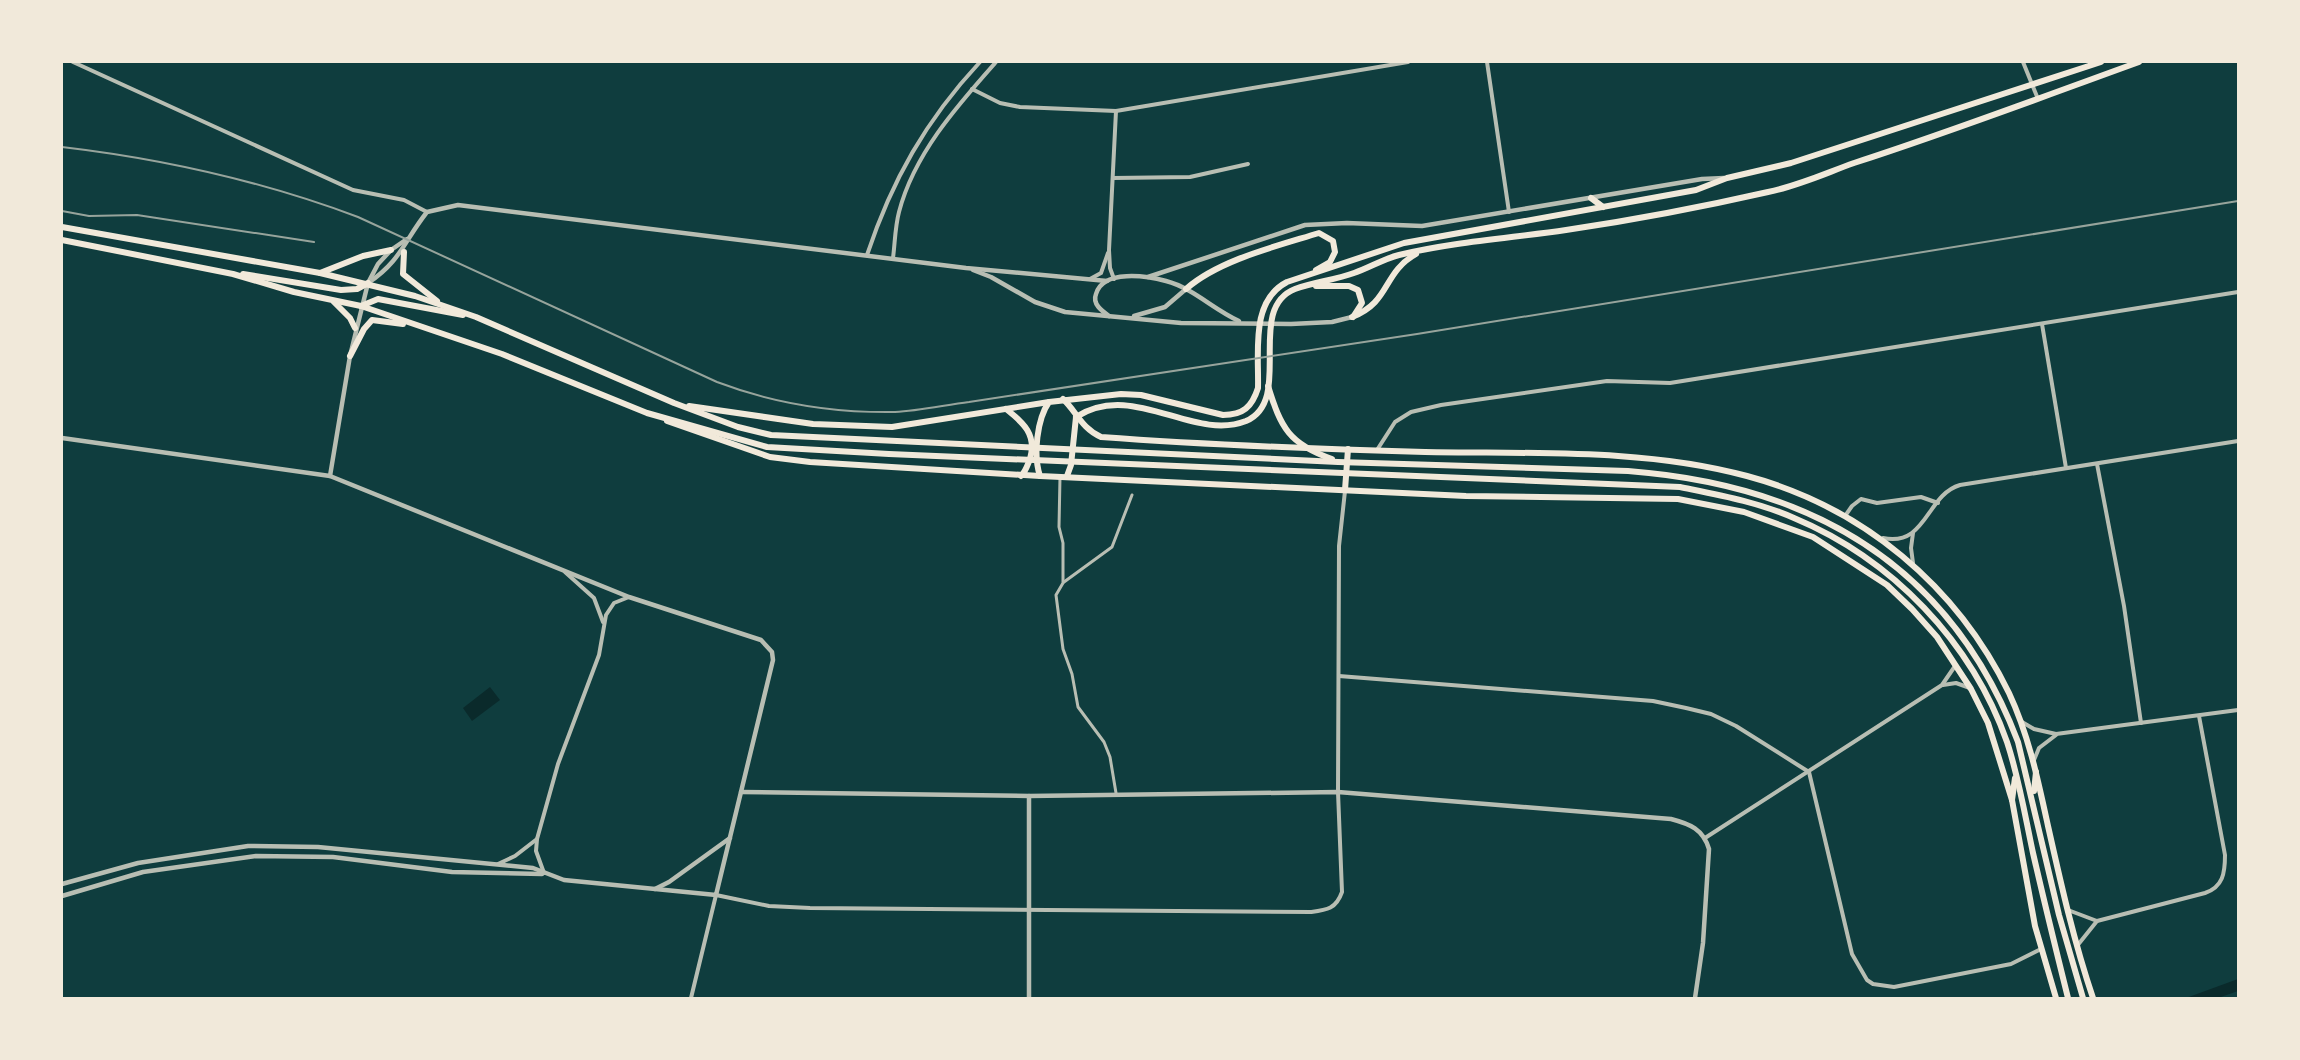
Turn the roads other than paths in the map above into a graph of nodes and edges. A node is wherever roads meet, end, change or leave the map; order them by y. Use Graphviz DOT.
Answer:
graph roads {
  1 [pos="73,62"];
  2 [pos="980,62"];
  3 [pos="996,62"];
  4 [pos="1408,62"];
  5 [pos="1487,62"];
  6 [pos="2023,62"];
  7 [pos="2101,62"];
  8 [pos="2139,62"];
  9 [pos="2033,86"];
  10 [pos="972,89"];
  11 [pos="2038,99"];
  12 [pos="1116,111"];
  13 [pos="1248,164"];
  14 [pos="1113,178"];
  15 [pos="1727,178"];
  16 [pos="1591,198"];
  17 [pos="1641,201"];
  18 [pos="1603,207"];
  19 [pos="427,212"];
  20 [pos="1509,213"];
  21 [pos="1644,217"];
  22 [pos="62,227"];
  23 [pos="407,239"];
  24 [pos="62,240"];
  25 [pos="391,250"];
  26 [pos="1110,250"];
  27 [pos="1422,251"];
  28 [pos="404,252"];
  29 [pos="867,255"];
  30 [pos="893,258"];
  31 [pos="966,268"];
  32 [pos="320,273"];
  33 [pos="233,274"];
  34 [pos="1308,274"];
  35 [pos="1148,278"];
  36 [pos="1089,279"];
  37 [pos="1114,279"];
  38 [pos="1107,281"];
  39 [pos="368,283"];
  40 [pos="1304,286"];
  41 [pos="1186,289"];
  42 [pos="2238,292"];
  43 [pos="331,300"];
  44 [pos="361,306"];
  45 [pos="445,307"];
  46 [pos="1109,316"];
  47 [pos="476,317"];
  48 [pos="1129,317"];
  49 [pos="1352,317"];
  50 [pos="1241,322"];
  51 [pos="2042,324"];
  52 [pos="419,326"];
  53 [pos="355,328"];
  54 [pos="350,356"];
  55 [pos="1268,386"];
  56 [pos="1063,399"];
  57 [pos="1049,402"];
  58 [pos="674,403"];
  59 [pos="1006,409"];
  60 [pos="647,413"];
  61 [pos="1076,417"];
  62 [pos="62,438"];
  63 [pos="2238,441"];
  64 [pos="1348,448"];
  65 [pos="1377,450"];
  66 [pos="1338,462"];
  67 [pos="2097,464"];
  68 [pos="2066,468"];
  69 [pos="330,476"];
  70 [pos="1021,476"];
  71 [pos="1040,476"];
  72 [pos="1064,476"];
  73 [pos="1345,490"];
  74 [pos="1132,495"];
  75 [pos="1938,503"];
  76 [pos="1845,516"];
  77 [pos="1913,532"];
  78 [pos="1882,538"];
  79 [pos="1913,562"];
  80 [pos="565,572"];
  81 [pos="1063,583"];
  82 [pos="629,597"];
  83 [pos="603,626"];
  84 [pos="1956,663"];
  85 [pos="1339,676"];
  86 [pos="1942,685"];
  87 [pos="1971,689"];
  88 [pos="2238,710"];
  89 [pos="2199,716"];
  90 [pos="2022,722"];
  91 [pos="2141,723"];
  92 [pos="2056,734"];
  93 [pos="2034,760"];
  94 [pos="1809,772"];
  95 [pos="2027,772"];
  96 [pos="2036,772"];
  97 [pos="2016,775"];
  98 [pos="2035,784"];
  99 [pos="2008,786"];
  100 [pos="741,792"];
  101 [pos="1338,792"];
  102 [pos="2013,792"];
  103 [pos="2040,792"];
  104 [pos="1116,793"];
  105 [pos="1029,796"];
  106 [pos="2033,798"];
  107 [pos="2012,800"];
  108 [pos="2022,802"];
  109 [pos="730,838"];
  110 [pos="1706,838"];
  111 [pos="537,839"];
  112 [pos="494,866"];
  113 [pos="544,874"];
  114 [pos="62,884"];
  115 [pos="655,889"];
  116 [pos="716,895"];
  117 [pos="62,896"];
  118 [pos="1029,910"];
  119 [pos="2067,910"];
  120 [pos="2097,921"];
  121 [pos="2077,946"];
  122 [pos="2041,949"];
  123 [pos="691,999"];
  124 [pos="1029,999"];
  125 [pos="1695,999"];
  126 [pos="2056,999"];
  127 [pos="2068,999"];
  128 [pos="2084,999"];
  129 [pos="2093,999"];
  1 -- 19 [label="street"];
  2 -- 29 [label="street"];
  3 -- 10 [label="street"];
  4 -- 12 [label="street"];
  5 -- 20 [label="street"];
  6 -- 9 [label="street"];
  7 -- 9 [label="main road"];
  8 -- 11 [label="main road"];
  9 -- 11 [label="street"];
  9 -- 15 [label="main road"];
  10 -- 12 [label="street"];
  10 -- 30 [label="street"];
  11 -- 21 [label="main road"];
  12 -- 14 [label="street"];
  13 -- 14 [label="street"];
  14 -- 26 [label="street"];
  15 -- 16 [label="street"];
  15 -- 17 [label="main road"];
  16 -- 18 [label="main road"];
  16 -- 20 [label="street"];
  17 -- 18 [label="main road"];
  17 -- 21 [label="main road"];
  18 -- 34 [label="main road"];
  19 -- 23 [label="street"];
  19 -- 29 [label="street"];
  20 -- 35 [label="street"];
  21 -- 27 [label="main road"];
  22 -- 32 [label="main road"];
  23 -- 25 [label="street"];
  23 -- 28 [label="street"];
  24 -- 33 [label="main road"];
  25 -- 32 [label="main road"];
  25 -- 39 [label="street"];
  26 -- 36 [label="street"];
  26 -- 37 [label="street"];
  27 -- 40 [label="main road"];
  27 -- 49 [label="main road"];
  28 -- 39 [label="street"];
  28 -- 45 [label="main road"];
  29 -- 30 [label="street"];
  30 -- 31 [label="street"];
  31 -- 36 [label="street"];
  31 -- 46 [label="street"];
  32 -- 39 [label="main road"];
  33 -- 39 [label="main road"];
  33 -- 43 [label="main road"];
  34 -- 41 [label="main road"];
  34 -- 56 [label="main road"];
  35 -- 37 [label="street"];
  35 -- 41 [label="street"];
  36 -- 38 [label="street"];
  37 -- 38 [label="street"];
  38 -- 46 [label="street"];
  39 -- 44 [label="street"];
  39 -- 45 [label="main road"];
  40 -- 49 [label="main road"];
  40 -- 55 [label="main road"];
  41 -- 48 [label="street"];
  41 -- 50 [label="street"];
  42 -- 51 [label="street"];
  43 -- 44 [label="main road"];
  43 -- 53 [label="main road"];
  44 -- 47 [label="main road"];
  44 -- 52 [label="main road"];
  44 -- 53 [label="street"];
  45 -- 47 [label="main road"];
  46 -- 48 [label="street"];
  47 -- 58 [label="main road"];
  48 -- 50 [label="street"];
  49 -- 50 [label="street"];
  51 -- 65 [label="street"];
  51 -- 68 [label="street"];
  52 -- 54 [label="main road"];
  52 -- 60 [label="main road"];
  53 -- 54 [label="street"];
  54 -- 69 [label="street"];
  55 -- 61 [label="main road"];
  55 -- 66 [label="main road"];
  56 -- 57 [label="main road"];
  56 -- 61 [label="main road"];
  57 -- 59 [label="main road"];
  57 -- 71 [label="main road"];
  58 -- 59 [label="main road"];
  58 -- 66 [label="main road"];
  59 -- 70 [label="main road"];
  60 -- 70 [label="main road"];
  60 -- 97 [label="main road"];
  61 -- 64 [label="main road"];
  61 -- 72 [label="main road"];
  62 -- 69 [label="street"];
  63 -- 67 [label="street"];
  64 -- 65 [label="main road"];
  64 -- 73 [label="main road"];
  65 -- 76 [label="main road"];
  66 -- 95 [label="main road"];
  67 -- 68 [label="street"];
  67 -- 91 [label="street"];
  68 -- 75 [label="street"];
  69 -- 80 [label="street"];
  70 -- 71 [label="main road"];
  71 -- 72 [label="main road"];
  72 -- 73 [label="main road"];
  72 -- 81 [label="street"];
  73 -- 84 [label="main road"];
  73 -- 85 [label="street"];
  74 -- 81 [label="street"];
  75 -- 76 [label="street"];
  75 -- 77 [label="street"];
  76 -- 78 [label="main road"];
  77 -- 78 [label="street"];
  77 -- 79 [label="street"];
  78 -- 79 [label="main road"];
  79 -- 90 [label="main road"];
  80 -- 82 [label="street"];
  80 -- 83 [label="street"];
  81 -- 104 [label="street"];
  82 -- 83 [label="street"];
  82 -- 100 [label="street"];
  83 -- 111 [label="street"];
  84 -- 86 [label="street"];
  84 -- 87 [label="main road"];
  85 -- 94 [label="street"];
  85 -- 101 [label="street"];
  86 -- 87 [label="street"];
  86 -- 94 [label="street"];
  87 -- 99 [label="main road"];
  88 -- 89 [label="street"];
  89 -- 91 [label="street"];
  89 -- 120 [label="street"];
  90 -- 92 [label="street"];
  90 -- 93 [label="main road"];
  91 -- 92 [label="street"];
  92 -- 93 [label="street"];
  93 -- 96 [label="main road"];
  94 -- 110 [label="street"];
  94 -- 122 [label="street"];
  95 -- 98 [label="main road"];
  95 -- 106 [label="main road"];
  96 -- 98 [label="main road"];
  96 -- 103 [label="main road"];
  97 -- 102 [label="main road"];
  97 -- 108 [label="main road"];
  98 -- 103 [label="main road"];
  98 -- 106 [label="main road"];
  99 -- 102 [label="main road"];
  99 -- 107 [label="main road"];
  100 -- 105 [label="street"];
  100 -- 109 [label="street"];
  101 -- 104 [label="street"];
  101 -- 110 [label="street"];
  101 -- 118 [label="street"];
  102 -- 107 [label="main road"];
  102 -- 108 [label="main road"];
  103 -- 119 [label="main road"];
  104 -- 105 [label="street"];
  105 -- 118 [label="street"];
  106 -- 128 [label="main road"];
  107 -- 122 [label="main road"];
  108 -- 127 [label="main road"];
  109 -- 115 [label="street"];
  109 -- 116 [label="street"];
  110 -- 125 [label="street"];
  111 -- 112 [label="street"];
  111 -- 113 [label="street"];
  112 -- 113 [label="street"];
  112 -- 114 [label="street"];
  113 -- 115 [label="street"];
  113 -- 117 [label="street"];
  115 -- 116 [label="street"];
  116 -- 118 [label="street"];
  116 -- 123 [label="street"];
  118 -- 124 [label="street"];
  119 -- 120 [label="street"];
  119 -- 121 [label="main road"];
  120 -- 121 [label="street"];
  121 -- 129 [label="main road"];
  122 -- 126 [label="main road"];
}
